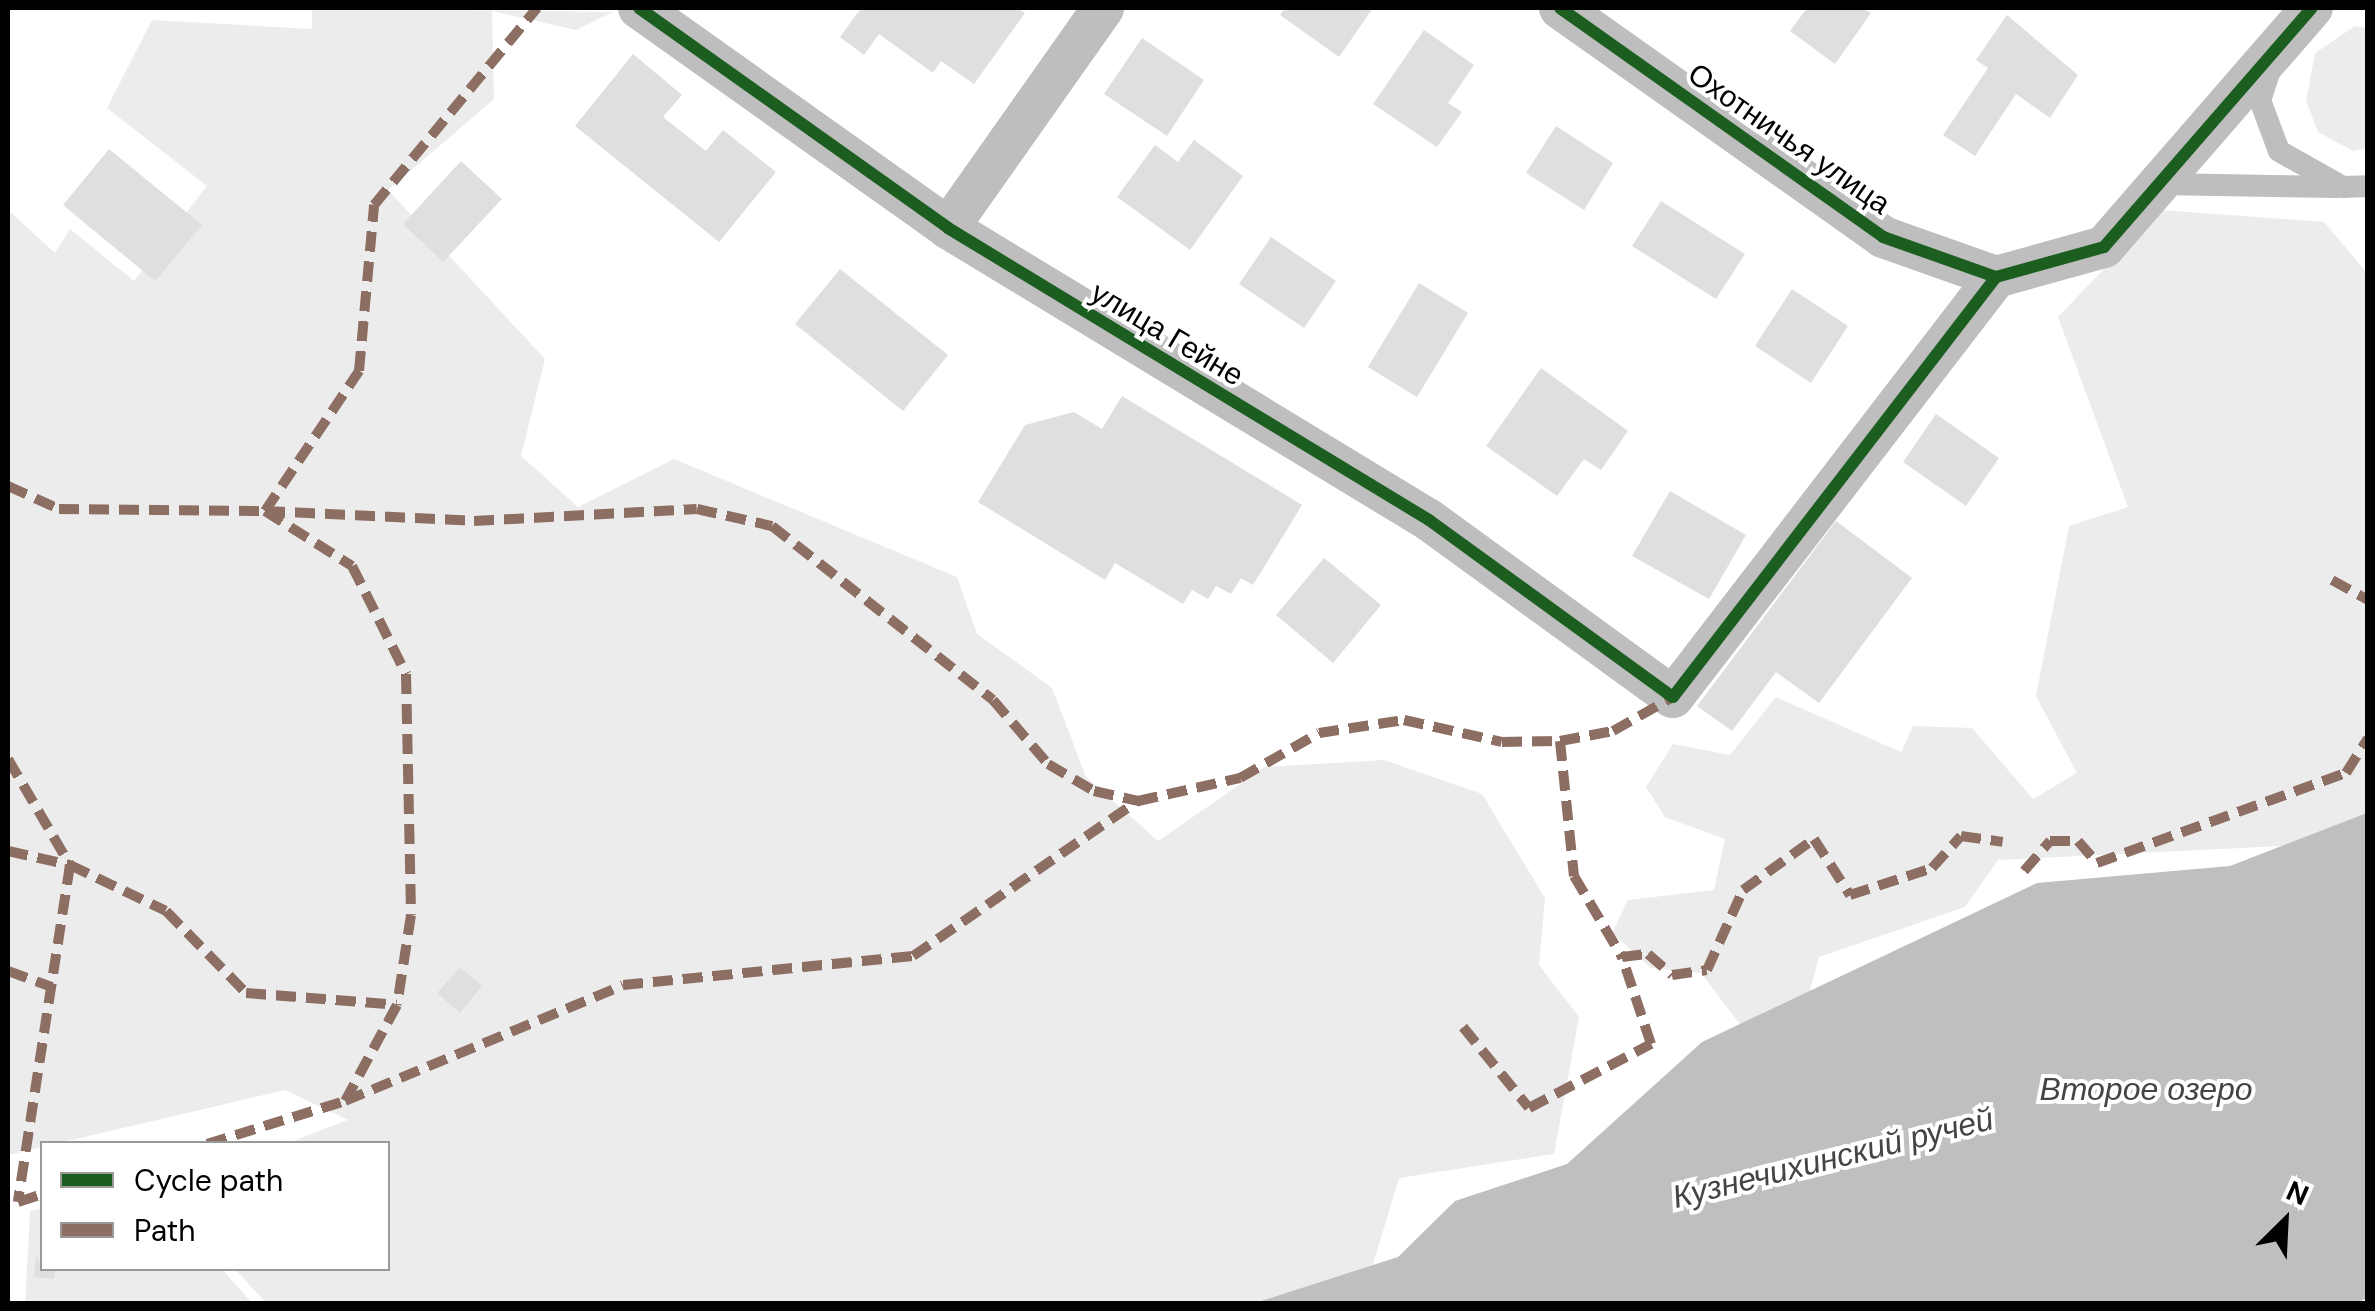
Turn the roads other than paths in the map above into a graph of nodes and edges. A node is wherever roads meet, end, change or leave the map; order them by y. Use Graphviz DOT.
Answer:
graph roads {
  1 [pos="639,8"];
  2 [pos="1103,8"];
  3 [pos="1560,8"];
  4 [pos="2312,8"];
  5 [pos="2276,51"];
  6 [pos="2160,184"];
  7 [pos="2368,186"];
  8 [pos="2344,187"];
  9 [pos="948,228"];
  10 [pos="1996,277"];
  1 -- 9 [label="street, улица Гейне"];
  2 -- 9 [label="street"];
  3 -- 10 [label="street, Охотничья улица"];
  4 -- 5 [label="street"];
  5 -- 6 [label="street"];
  5 -- 8 [label="lane"];
  6 -- 8 [label="lane"];
  6 -- 10 [label="street"];
  7 -- 8 [label="lane"];
  9 -- 10 [label="street, улица Гейне"];
}
